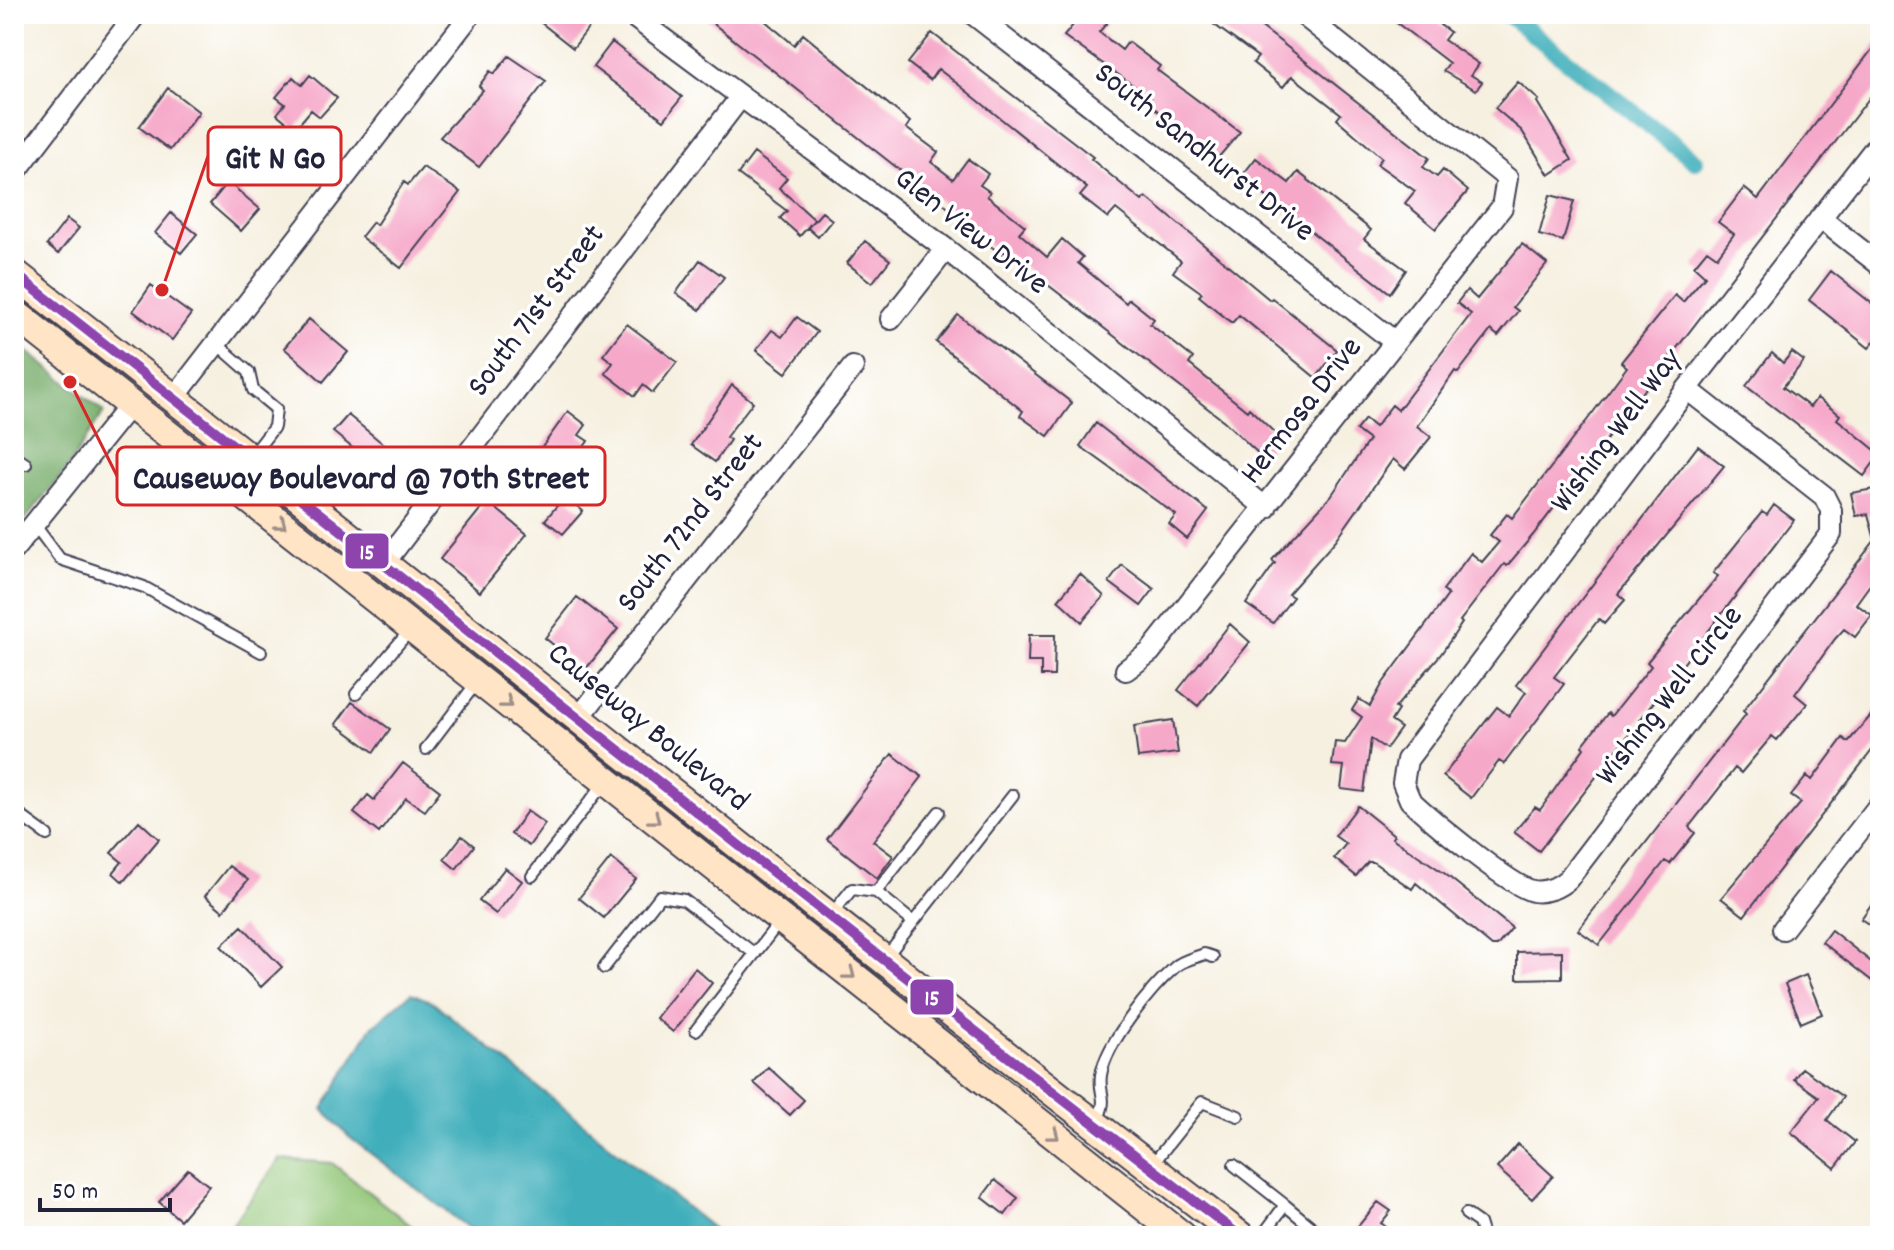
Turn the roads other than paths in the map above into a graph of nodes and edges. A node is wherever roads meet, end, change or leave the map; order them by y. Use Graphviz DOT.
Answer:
graph roads {
  1 [pos="136,14"];
  2 [pos="471,14"];
  3 [pos="630,14"];
  4 [pos="973,14"];
  5 [pos="1302,14"];
  6 [pos="739,99"];
  7 [pos="1880,142"];
  8 [pos="14,174"];
  9 [pos="1820,218"];
  10 [pos="946,249"];
  11 [pos="1880,265"];
  12 [pos="14,273"];
  13 [pos="14,313"];
  14 [pos="891,319"];
  15 [pos="215,342"];
  16 [pos="1395,342"];
  17 [pos="853,367"];
  18 [pos="150,379"];
  19 [pos="1687,389"];
  20 [pos="174,398"];
  21 [pos="130,405"];
  22 [pos="154,424"];
  23 [pos="14,456"];
  24 [pos="251,457"];
  25 [pos="26,464"];
  26 [pos="1266,508"];
  27 [pos="34,523"];
  28 [pos="14,549"];
  29 [pos="385,562"];
  30 [pos="412,628"];
  31 [pos="261,652"];
  32 [pos="1126,670"];
  33 [pos="479,680"];
  34 [pos="356,694"];
  35 [pos="578,719"];
  36 [pos="426,749"];
  37 [pos="1407,760"];
  38 [pos="606,780"];
  39 [pos="1013,795"];
  40 [pos="1880,804"];
  41 [pos="14,811"];
  42 [pos="939,812"];
  43 [pos="47,835"];
  44 [pos="532,876"];
  45 [pos="876,892"];
  46 [pos="820,909"];
  47 [pos="785,922"];
  48 [pos="913,922"];
  49 [pos="1783,929"];
  50 [pos="755,954"];
  51 [pos="1213,957"];
  52 [pos="883,960"];
  53 [pos="604,968"];
  54 [pos="696,1030"];
  55 [pos="1238,1116"];
  56 [pos="1095,1125"];
  57 [pos="1234,1165"];
  58 [pos="1150,1167"];
  59 [pos="1285,1205"];
  60 [pos="1466,1214"];
  61 [pos="1314,1229"];
  62 [pos="1182,1236"];
  63 [pos="1202,1236"];
  64 [pos="1209,1236"];
  65 [pos="1240,1236"];
  66 [pos="1262,1236"];
  67 [pos="1483,1236"];
  1 -- 8 [label="street"];
  2 -- 15 [label="street"];
  3 -- 6 [label="street, Glen View Drive"];
  4 -- 16 [label="street, South Sandhurst Drive"];
  5 -- 16 [label="street, Hermosa Drive"];
  6 -- 10 [label="street, Glen View Drive"];
  6 -- 29 [label="street, South 71st Street"];
  7 -- 9 [label="street, Wishing Well Way"];
  9 -- 11 [label="street"];
  9 -- 19 [label="street, Wishing Well Way"];
  10 -- 14 [label="street"];
  10 -- 26 [label="street, Glen View Drive"];
  12 -- 18 [label="main road, Causeway Boulevard"];
  13 -- 21 [label="main road, Causeway Boulevard"];
  15 -- 20 [label="street"];
  15 -- 24 [label="lane"];
  16 -- 26 [label="street, Hermosa Drive"];
  17 -- 35 [label="street, South 72nd Street"];
  18 -- 20 [label="main road, Causeway Boulevard"];
  18 -- 21 [label="main road"];
  19 -- 37 [label="street, Wishing Well Way"];
  19 -- 37 [label="street, Wishing Well Circle"];
  20 -- 22 [label="main road"];
  20 -- 24 [label="main road, Causeway Boulevard"];
  21 -- 22 [label="main road, Causeway Boulevard"];
  21 -- 27 [label="street"];
  22 -- 30 [label="main road, Causeway Boulevard, one-way"];
  23 -- 25 [label="lane"];
  24 -- 29 [label="main road, Causeway Boulevard"];
  26 -- 32 [label="street, Hermosa Drive"];
  27 -- 28 [label="street"];
  27 -- 31 [label="lane"];
  29 -- 35 [label="main road, Causeway Boulevard"];
  30 -- 33 [label="main road, Causeway Boulevard"];
  30 -- 34 [label="lane"];
  33 -- 36 [label="lane"];
  33 -- 38 [label="main road, Causeway Boulevard, one-way"];
  35 -- 46 [label="main road, Causeway Boulevard"];
  38 -- 44 [label="lane"];
  38 -- 47 [label="main road, Causeway Boulevard, one-way"];
  39 -- 48 [label="lane"];
  40 -- 49 [label="street"];
  41 -- 43 [label="lane"];
  42 -- 45 [label="lane"];
  45 -- 46 [label="lane"];
  45 -- 48 [label="lane"];
  46 -- 47 [label="street"];
  46 -- 52 [label="main road, Causeway Boulevard"];
  47 -- 50 [label="lane"];
  47 -- 62 [label="main road, Causeway Boulevard, one-way"];
  48 -- 52 [label="lane"];
  50 -- 53 [label="lane"];
  50 -- 54 [label="lane"];
  51 -- 56 [label="lane"];
  52 -- 56 [label="main road, Causeway Boulevard"];
  55 -- 58 [label="lane"];
  56 -- 58 [label="main road, Causeway Boulevard"];
  57 -- 59 [label="lane"];
  58 -- 65 [label="main road, Causeway Boulevard"];
  59 -- 61 [label="lane"];
  59 -- 66 [label="lane"];
  60 -- 67 [label="lane"];
  63 -- 64 [label="main road"];
}
